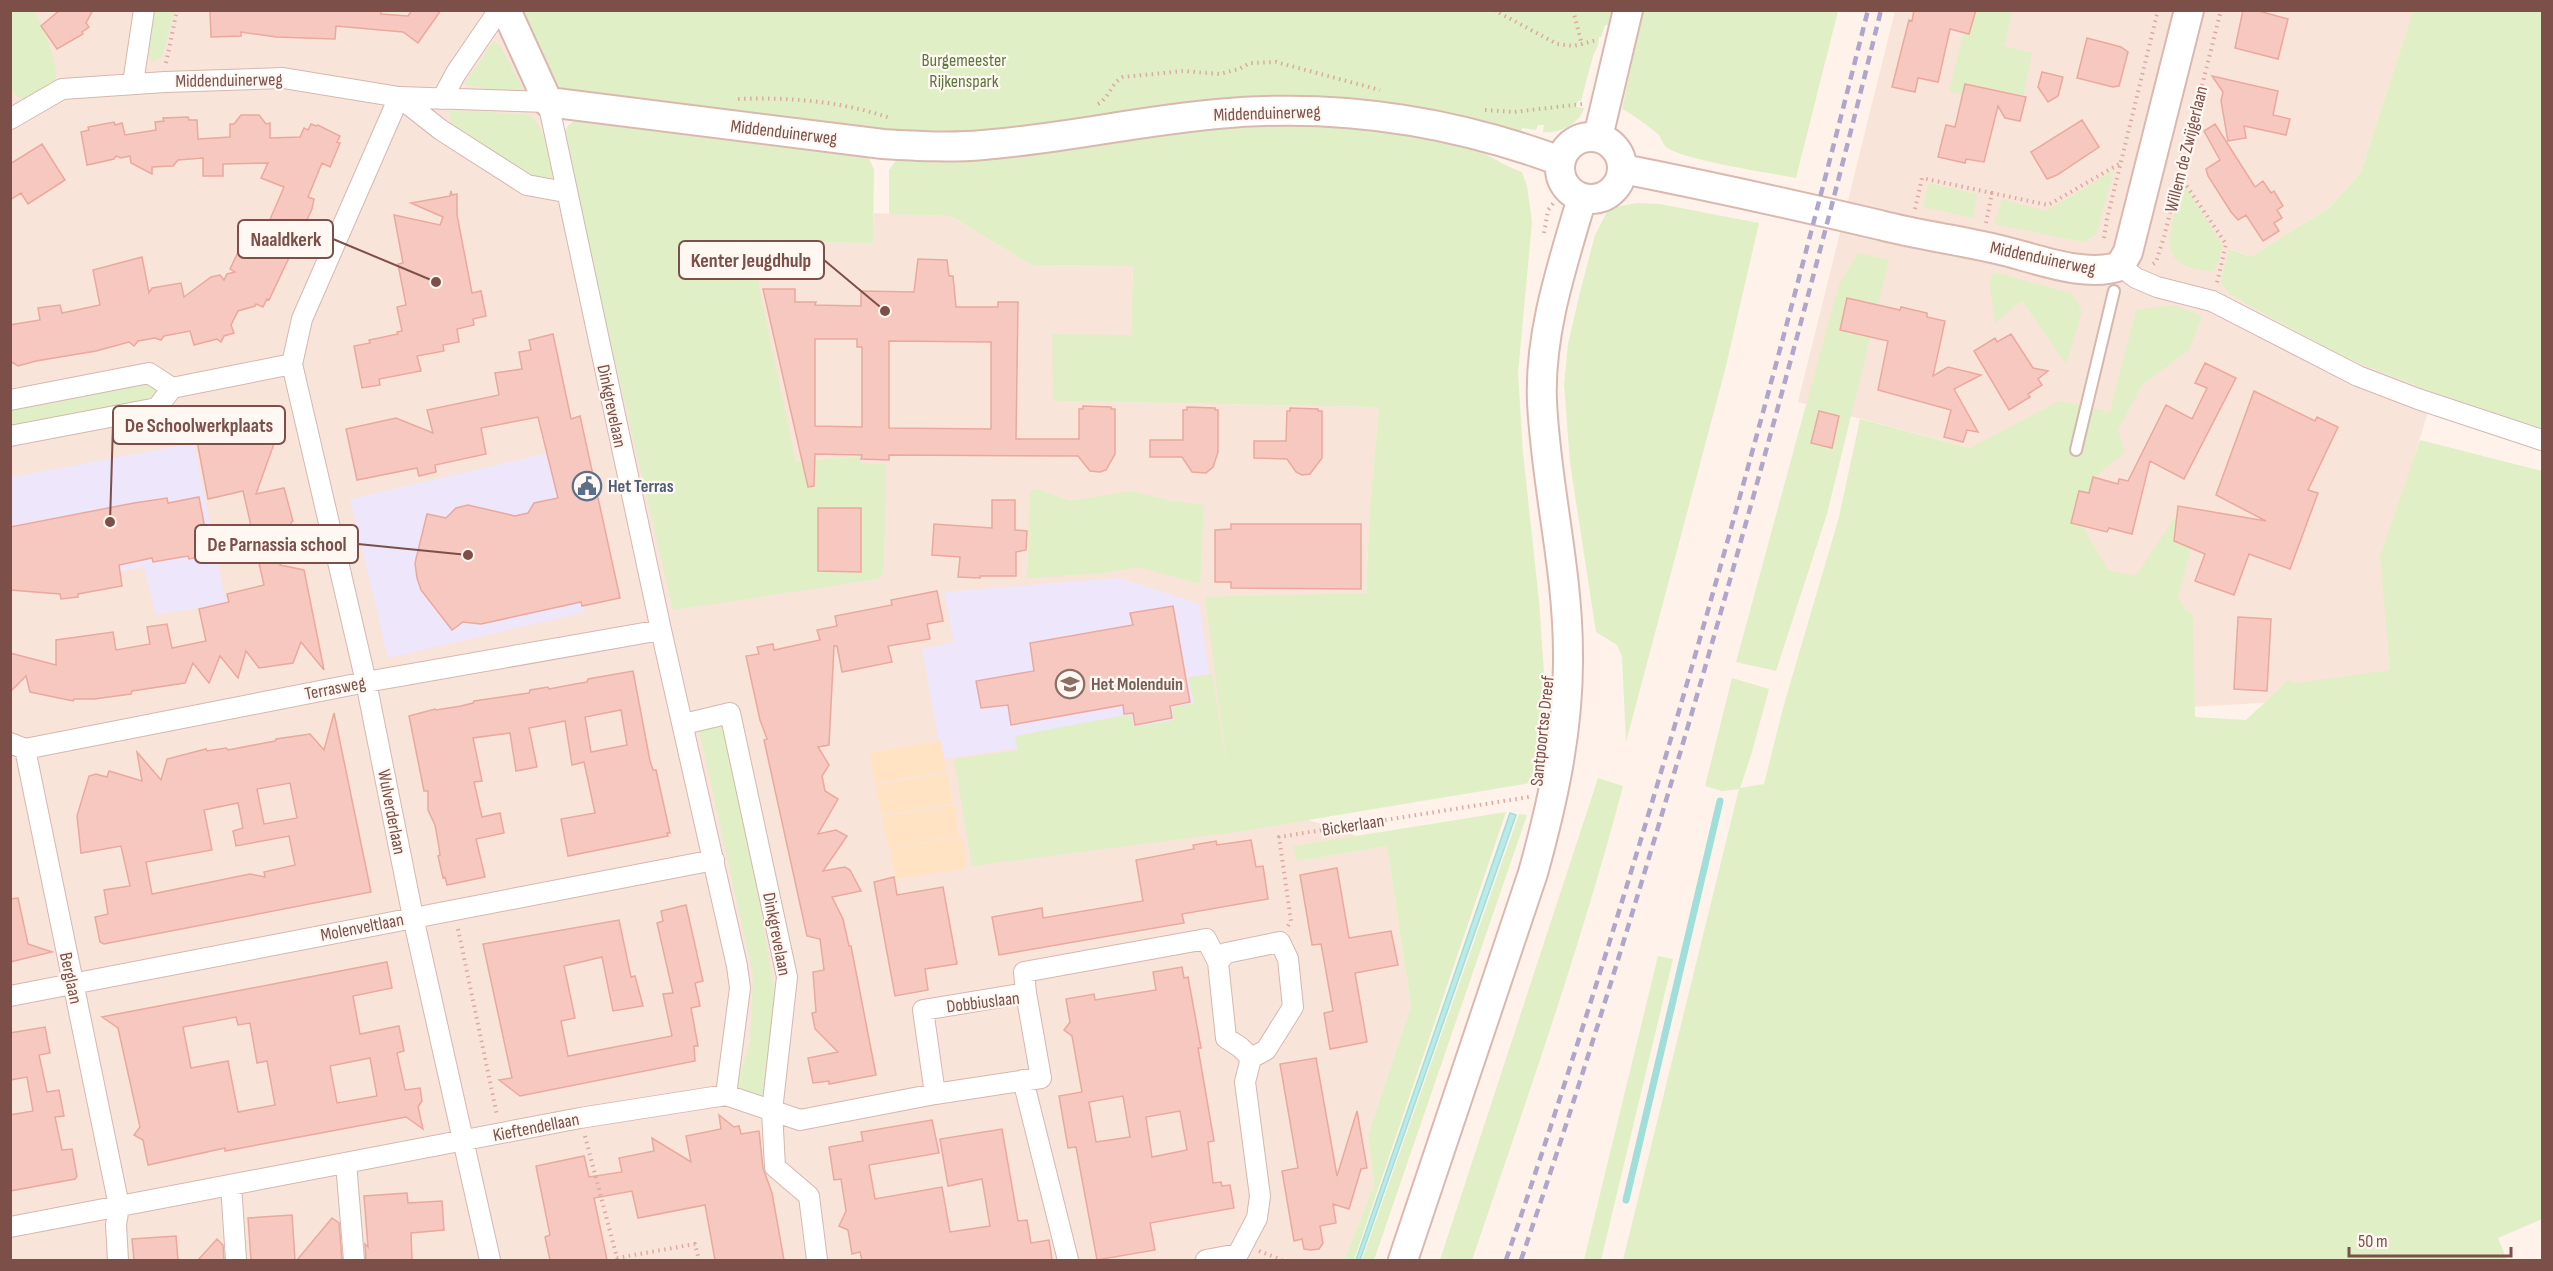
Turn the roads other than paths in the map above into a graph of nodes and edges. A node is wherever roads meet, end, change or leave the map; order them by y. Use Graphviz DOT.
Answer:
graph roads {
  1 [pos="144,10"];
  2 [pos="499,10"];
  3 [pos="506,10"];
  4 [pos="1628,10"];
  5 [pos="2189,10"];
  6 [pos="133,83"];
  7 [pos="399,97"];
  8 [pos="442,99"];
  9 [pos="548,102"];
  10 [pos="14,110"];
  11 [pos="1598,136"];
  12 [pos="1623,169"];
  13 [pos="1570,182"];
  14 [pos="565,192"];
  15 [pos="2118,271"];
  16 [pos="292,364"];
  17 [pos="172,388"];
  18 [pos="10,400"];
  19 [pos="10,436"];
  20 [pos="2542,440"];
  21 [pos="2076,450"];
  22 [pos="661,630"];
  23 [pos="366,682"];
  24 [pos="684,724"];
  25 [pos="18,746"];
  26 [pos="714,860"];
  27 [pos="413,917"];
  28 [pos="1218,962"];
  29 [pos="72,984"];
  30 [pos="1026,993"];
  31 [pos="10,996"];
  32 [pos="1251,1058"];
  33 [pos="1023,1080"];
  34 [pos="935,1094"];
  35 [pos="726,1095"];
  36 [pos="772,1111"];
  37 [pos="465,1140"];
  38 [pos="346,1163"];
  39 [pos="231,1185"];
  40 [pos="119,1206"];
  41 [pos="10,1227"];
  42 [pos="118,1260"];
  43 [pos="236,1260"];
  44 [pos="354,1260"];
  45 [pos="490,1260"];
  46 [pos="817,1260"];
  47 [pos="1068,1260"];
  48 [pos="1206,1260"];
  49 [pos="1403,1260"];
  1 -- 6 [label="street"];
  2 -- 8 [label="street"];
  3 -- 9 [label="street"];
  4 -- 11 [label="street"];
  5 -- 15 [label="street, Willem de Zwijgerlaan"];
  6 -- 7 [label="street, Middenduinerweg"];
  6 -- 10 [label="street, Middenduinerweg"];
  7 -- 8 [label="street, Middenduinerweg"];
  7 -- 14 [label="street"];
  7 -- 16 [label="street"];
  8 -- 9 [label="street, Middenduinerweg"];
  9 -- 13 [label="street, Middenduinerweg"];
  9 -- 14 [label="street, Dinkgrevelaan"];
  11 -- 12 [label="street"];
  11 -- 13 [label="street"];
  12 -- 13 [label="street"];
  12 -- 15 [label="street, Middenduinerweg"];
  13 -- 49 [label="street, Santpoortse Dreef"];
  14 -- 22 [label="street, Dinkgrevelaan"];
  15 -- 20 [label="street"];
  15 -- 21 [label="lane"];
  16 -- 17 [label="street"];
  16 -- 23 [label="street, Wulverderlaan"];
  17 -- 18 [label="street"];
  17 -- 19 [label="street"];
  22 -- 23 [label="street, Terrasweg"];
  22 -- 24 [label="street, Dinkgrevelaan"];
  23 -- 25 [label="street, Terrasweg"];
  23 -- 27 [label="street, Wulverderlaan"];
  24 -- 26 [label="street, Dinkgrevelaan"];
  24 -- 36 [label="street, Dinkgrevelaan"];
  25 -- 29 [label="street, Berglaan"];
  26 -- 27 [label="street, Molenveltlaan"];
  26 -- 35 [label="street, Dinkgrevelaan"];
  27 -- 29 [label="street, Molenveltlaan"];
  27 -- 37 [label="street, Wulverderlaan"];
  28 -- 30 [label="street"];
  28 -- 32 [label="street"];
  28 -- 32 [label="street"];
  29 -- 31 [label="street, Molenveltlaan"];
  29 -- 40 [label="street, Berglaan"];
  30 -- 33 [label="street, Dobbiuslaan"];
  30 -- 34 [label="street, Dobbiuslaan"];
  32 -- 48 [label="street"];
  33 -- 34 [label="street"];
  33 -- 47 [label="street"];
  34 -- 36 [label="street"];
  35 -- 36 [label="street"];
  35 -- 37 [label="street, Kieftendellaan"];
  36 -- 46 [label="street, Dinkgrevelaan"];
  37 -- 38 [label="street, Kieftendellaan"];
  37 -- 45 [label="street, Wulverderlaan"];
  38 -- 39 [label="street, Kieftendellaan"];
  38 -- 44 [label="street"];
  39 -- 40 [label="street, Kieftendellaan"];
  39 -- 43 [label="street"];
  40 -- 41 [label="street, Kieftendellaan"];
  40 -- 42 [label="street"];
}
